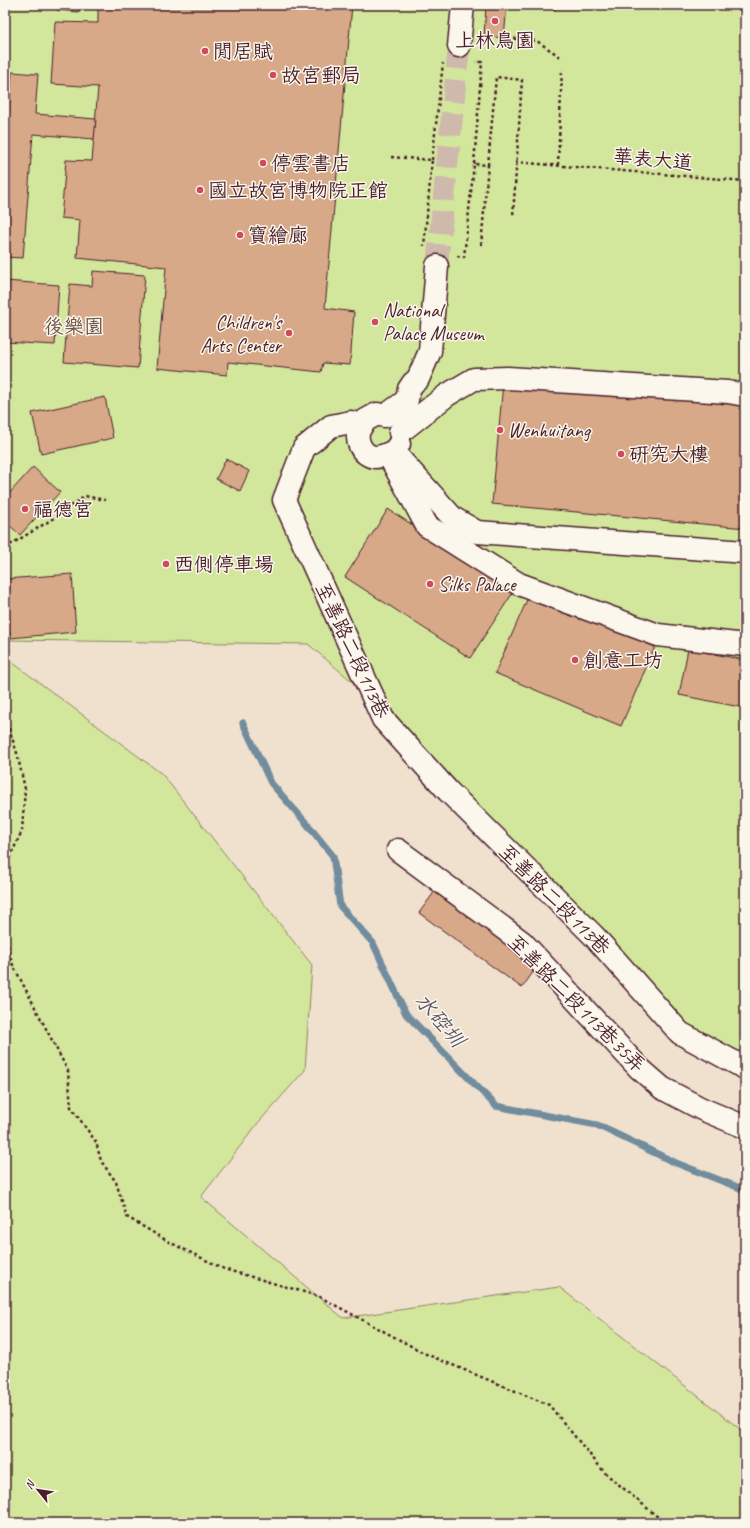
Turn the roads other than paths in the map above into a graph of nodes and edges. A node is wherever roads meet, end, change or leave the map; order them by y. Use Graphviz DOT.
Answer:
graph roads {
  1 [pos="463,5"];
  2 [pos="451,53"];
  3 [pos="437,258"];
  4 [pos="745,395"];
  5 [pos="385,416"];
  6 [pos="360,428"];
  7 [pos="394,446"];
  8 [pos="745,552"];
  9 [pos="745,645"];
  10 [pos="398,850"];
  11 [pos="745,1068"];
  12 [pos="745,1127"];
  1 -- 2 [label="street"];
  3 -- 5 [label="street"];
  4 -- 7 [label="street"];
  5 -- 6 [label="street"];
  5 -- 7 [label="street"];
  6 -- 7 [label="street"];
  6 -- 11 [label="street, 至善路二段113巷"];
  7 -- 8 [label="street"];
  7 -- 9 [label="street"];
  10 -- 12 [label="street, 至善路二段113巷35弄"];
}
